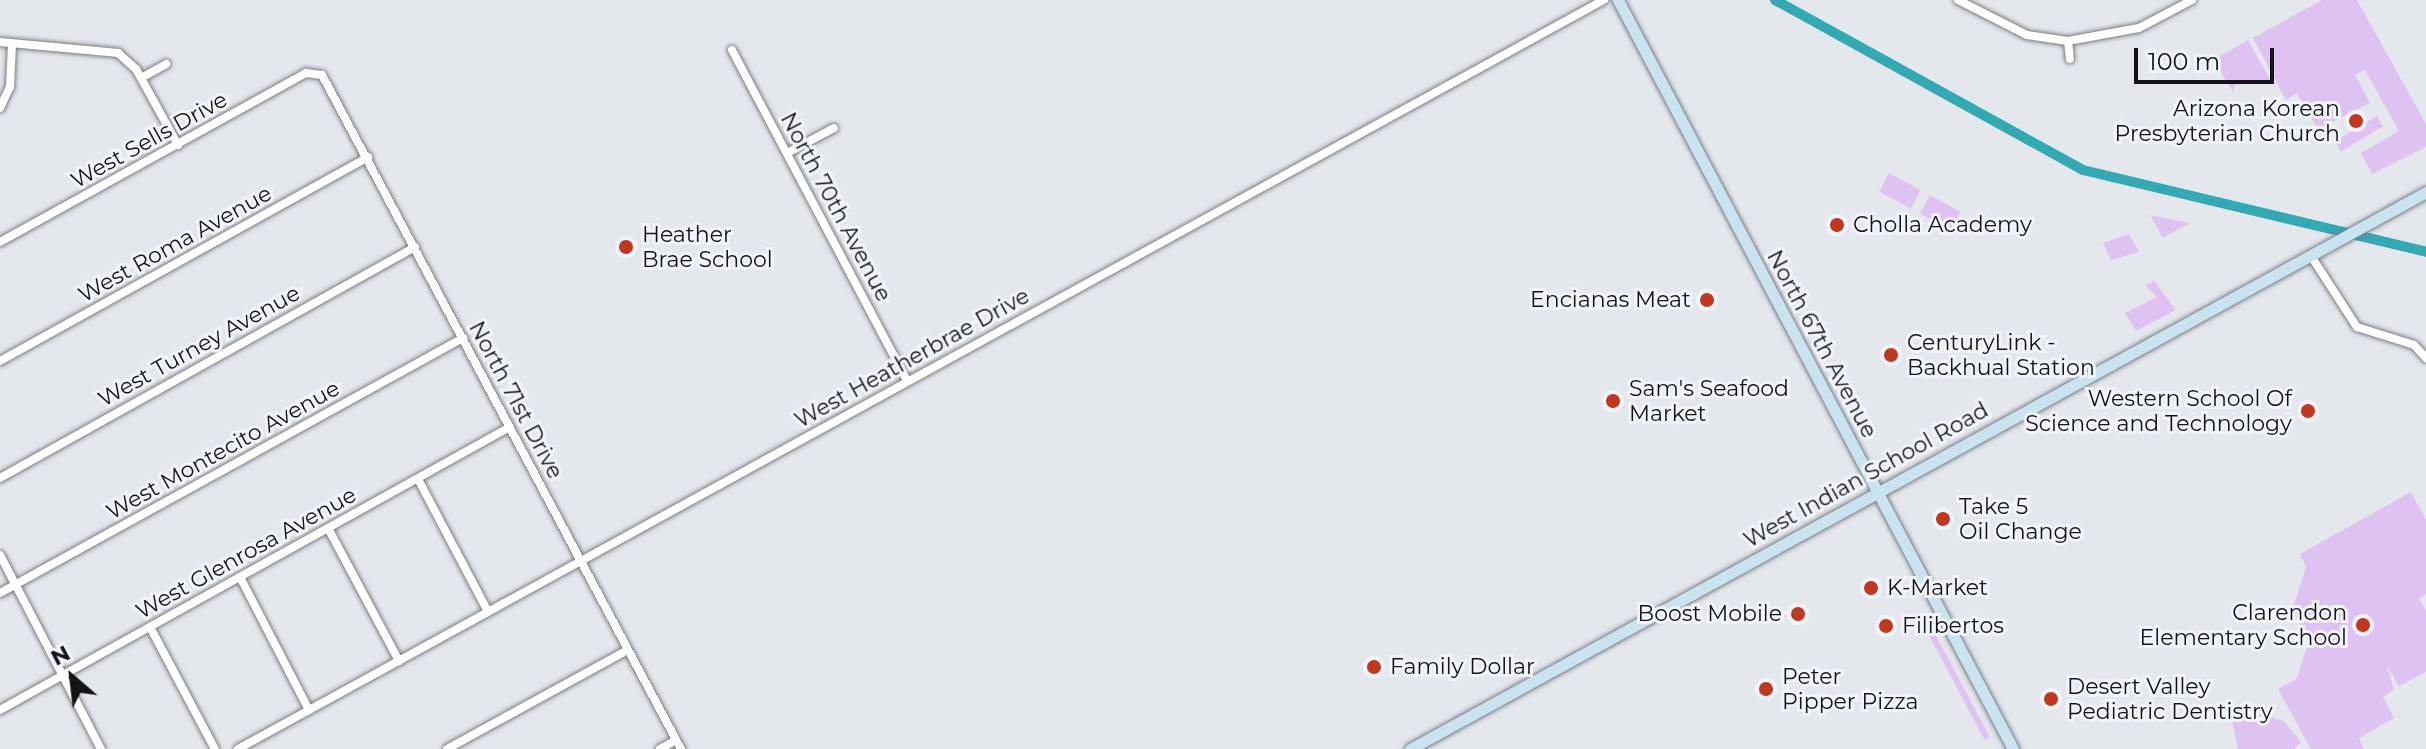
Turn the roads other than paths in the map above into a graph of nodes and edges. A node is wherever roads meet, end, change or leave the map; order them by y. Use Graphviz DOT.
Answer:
graph roads {
  1 [pos="1604,0"];
  2 [pos="1618,0"];
  3 [pos="1958,0"];
  4 [pos="2192,0"];
  5 [pos="2068,41"];
  6 [pos="0,42"];
  7 [pos="12,44"];
  8 [pos="732,50"];
  9 [pos="2070,59"];
  10 [pos="166,64"];
  11 [pos="315,71"];
  12 [pos="141,78"];
  13 [pos="0,108"];
  14 [pos="834,128"];
  15 [pos="178,145"];
  16 [pos="787,153"];
  17 [pos="368,157"];
  18 [pos="2426,192"];
  19 [pos="0,242"];
  20 [pos="415,247"];
  21 [pos="2311,256"];
  22 [pos="463,338"];
  23 [pos="2426,358"];
  24 [pos="0,361"];
  25 [pos="907,381"];
  26 [pos="510,427"];
  27 [pos="0,478"];
  28 [pos="418,479"];
  29 [pos="1877,492"];
  30 [pos="328,528"];
  31 [pos="0,555"];
  32 [pos="581,561"];
  33 [pos="240,577"];
  34 [pos="15,585"];
  35 [pos="0,593"];
  36 [pos="488,612"];
  37 [pos="150,627"];
  38 [pos="628,650"];
  39 [pos="399,661"];
  40 [pos="63,675"];
  41 [pos="0,710"];
  42 [pos="309,710"];
  43 [pos="679,745"];
  44 [pos="101,749"];
  45 [pos="215,749"];
  46 [pos="238,749"];
  47 [pos="447,749"];
  48 [pos="660,749"];
  49 [pos="1410,749"];
  50 [pos="2013,749"];
  1 -- 25 [label="street, West Heatherbrae Drive"];
  2 -- 29 [label="main road, North 67th Avenue"];
  3 -- 5 [label="street"];
  4 -- 5 [label="street"];
  5 -- 9 [label="street"];
  6 -- 7 [label="street"];
  7 -- 12 [label="street"];
  7 -- 13 [label="street"];
  8 -- 16 [label="street, North 70th Avenue"];
  10 -- 12 [label="street"];
  11 -- 15 [label="street, West Sells Drive"];
  11 -- 17 [label="street, North 71st Drive"];
  12 -- 15 [label="street"];
  14 -- 16 [label="street"];
  15 -- 19 [label="street, West Sells Drive"];
  16 -- 25 [label="street, North 70th Avenue"];
  17 -- 20 [label="street, North 71st Drive"];
  17 -- 24 [label="street, West Roma Avenue"];
  18 -- 21 [label="main road, West Indian School Road"];
  20 -- 22 [label="street, North 71st Drive"];
  20 -- 27 [label="street, West Turney Avenue"];
  21 -- 23 [label="street"];
  21 -- 29 [label="main road, West Indian School Road"];
  22 -- 26 [label="street, North 71st Drive"];
  22 -- 34 [label="street, West Montecito Avenue"];
  25 -- 32 [label="street, West Heatherbrae Drive"];
  26 -- 28 [label="street, West Glenrosa Avenue"];
  26 -- 32 [label="street, North 71st Drive"];
  28 -- 30 [label="street, West Glenrosa Avenue"];
  28 -- 36 [label="street"];
  29 -- 49 [label="main road, West Indian School Road"];
  29 -- 50 [label="main road, North 67th Avenue"];
  30 -- 33 [label="street, West Glenrosa Avenue"];
  30 -- 39 [label="street"];
  31 -- 34 [label="street"];
  32 -- 36 [label="street, West Heatherbrae Drive"];
  32 -- 38 [label="street, North 71st Drive"];
  33 -- 37 [label="street, West Glenrosa Avenue"];
  33 -- 42 [label="street"];
  34 -- 35 [label="street, West Montecito Avenue"];
  34 -- 40 [label="street"];
  36 -- 39 [label="street, West Heatherbrae Drive"];
  37 -- 40 [label="street, West Glenrosa Avenue"];
  37 -- 45 [label="street"];
  38 -- 43 [label="street, North 71st Drive"];
  38 -- 47 [label="street"];
  39 -- 42 [label="street, West Heatherbrae Drive"];
  40 -- 41 [label="street, West Glenrosa Avenue"];
  40 -- 44 [label="street"];
  42 -- 46 [label="street, West Heatherbrae Drive"];
  43 -- 48 [label="street"];
}
